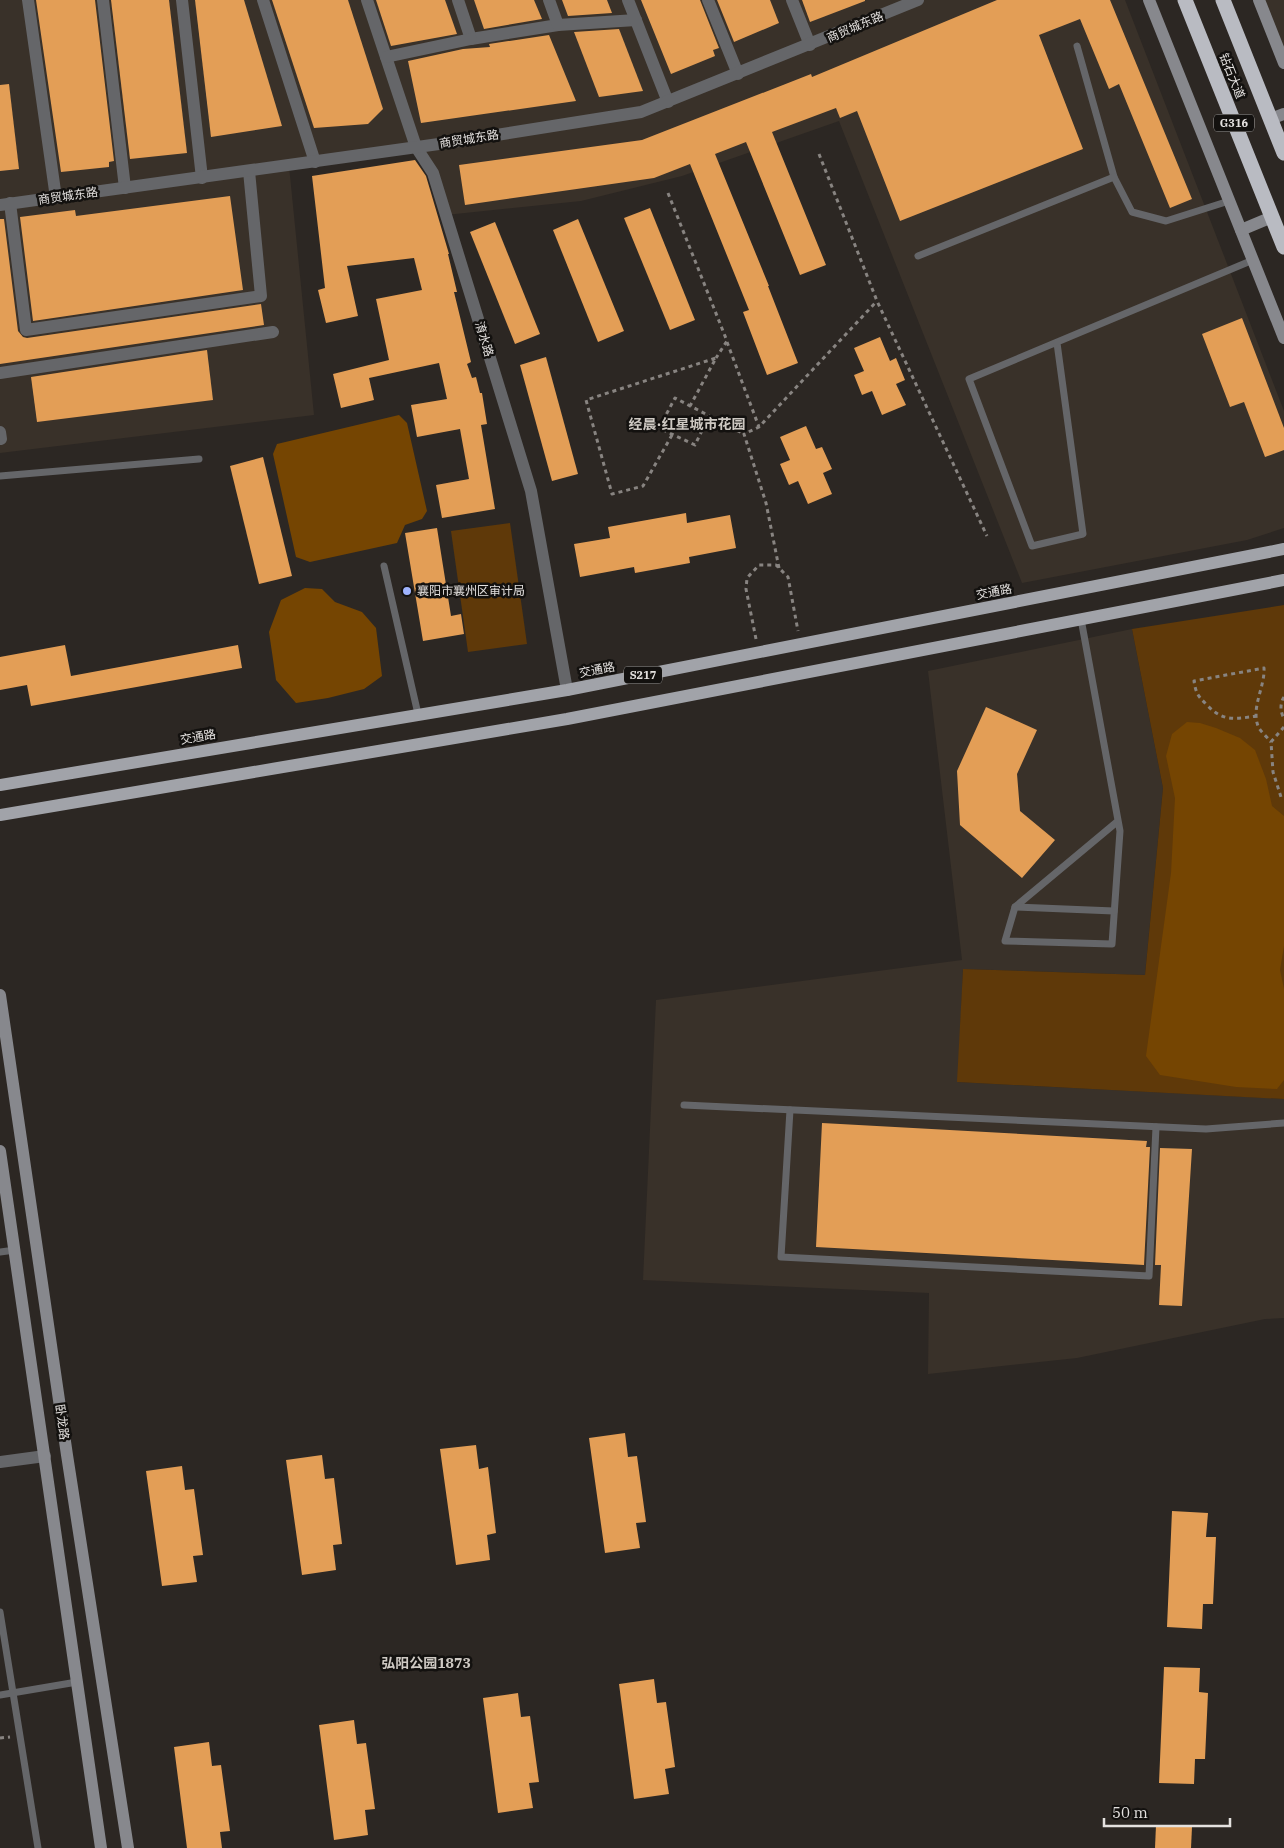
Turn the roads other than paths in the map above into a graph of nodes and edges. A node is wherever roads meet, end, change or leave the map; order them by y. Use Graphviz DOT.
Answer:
graph roads {
  1 [pos="28,0"];
  2 [pos="103,0"];
  3 [pos="182,0"];
  4 [pos="263,0"];
  5 [pos="367,0"];
  6 [pos="458,0"];
  7 [pos="549,0"];
  8 [pos="628,0"];
  9 [pos="708,0"];
  10 [pos="792,0"];
  11 [pos="918,0"];
  12 [pos="1149,0"];
  13 [pos="1185,0"];
  14 [pos="1223,0"];
  15 [pos="1260,0"];
  16 [pos="636,20"];
  17 [pos="558,25"];
  18 [pos="471,39"];
  19 [pos="810,45"];
  20 [pos="1077,46"];
  21 [pos="386,57"];
  22 [pos="1284,63"];
  23 [pos="738,74"];
  24 [pos="668,102"];
  25 [pos="1277,117"];
  26 [pos="416,148"];
  27 [pos="1284,154"];
  28 [pos="316,162"];
  29 [pos="248,171"];
  30 [pos="1114,177"];
  31 [pos="202,178"];
  32 [pos="125,188"];
  33 [pos="56,198"];
  34 [pos="1229,201"];
  35 [pos="5,204"];
  36 [pos="1272,217"];
  37 [pos="1241,230"];
  38 [pos="1284,247"];
  39 [pos="918,256"];
  40 [pos="1253,260"];
  41 [pos="273,332"];
  42 [pos="1284,338"];
  43 [pos="1057,343"];
  44 [pos="0,374"];
  45 [pos="200,460"];
  46 [pos="0,476"];
  47 [pos="1284,549"];
  48 [pos="384,566"];
  49 [pos="1280,582"];
  50 [pos="1081,619"];
  51 [pos="567,690"];
  52 [pos="418,714"];
  53 [pos="0,785"];
  54 [pos="0,815"];
  55 [pos="1118,821"];
  56 [pos="1015,907"];
  57 [pos="1114,911"];
  58 [pos="0,995"];
  59 [pos="684,1105"];
  60 [pos="790,1110"];
  61 [pos="1284,1123"];
  62 [pos="1156,1127"];
  63 [pos="0,1151"];
  64 [pos="14,1250"];
  65 [pos="0,1252"];
  66 [pos="45,1456"];
  67 [pos="0,1462"];
  68 [pos="0,1612"];
  69 [pos="77,1682"];
  70 [pos="13,1693"];
  71 [pos="0,1695"];
  72 [pos="38,1848"];
  73 [pos="101,1848"];
  74 [pos="128,1848"];
  1 -- 33 [label="street"];
  2 -- 32 [label="street"];
  3 -- 31 [label="street"];
  4 -- 28 [label="street"];
  5 -- 21 [label="street, 淯水路"];
  6 -- 18 [label="street"];
  7 -- 17 [label="street"];
  8 -- 16 [label="street"];
  9 -- 23 [label="street"];
  10 -- 19 [label="street"];
  11 -- 19 [label="street, 商贸城东路"];
  12 -- 34 [label="main road"];
  13 -- 36 [label="highway, 钻石大道 / G316"];
  14 -- 25 [label="highway, 钻石大道 / G316"];
  15 -- 22 [label="main road"];
  16 -- 17 [label="street"];
  16 -- 24 [label="street"];
  17 -- 18 [label="street"];
  18 -- 21 [label="street"];
  19 -- 23 [label="street, 商贸城东路"];
  20 -- 30 [label="lane"];
  21 -- 26 [label="street, 淯水路"];
  23 -- 24 [label="street, 商贸城东路"];
  24 -- 26 [label="street, 商贸城东路"];
  25 -- 27 [label="highway, 钻石大道 / G316"];
  26 -- 28 [label="street, 商贸城东路"];
  26 -- 51 [label="street, 淯水路"];
  28 -- 29 [label="street, 商贸城东路"];
  29 -- 31 [label="street, 商贸城东路"];
  29 -- 35 [label="street"];
  30 -- 34 [label="lane"];
  30 -- 39 [label="lane"];
  31 -- 32 [label="street, 商贸城东路"];
  32 -- 33 [label="street, 商贸城东路"];
  33 -- 35 [label="street, 商贸城东路"];
  34 -- 37 [label="main road"];
  36 -- 37 [label="main road"];
  36 -- 38 [label="highway, 钻石大道 / G316"];
  37 -- 40 [label="main road"];
  40 -- 42 [label="main road"];
  40 -- 43 [label="lane"];
  41 -- 44 [label="street"];
  43 -- 43 [label="lane"];
  45 -- 46 [label="lane"];
  47 -- 51 [label="main road, 交通路 / S217"];
  48 -- 52 [label="lane"];
  49 -- 50 [label="main road, S217"];
  50 -- 54 [label="main road, S217"];
  50 -- 55 [label="lane"];
  51 -- 52 [label="main road, 交通路 / S217"];
  52 -- 53 [label="main road, 交通路 / S217"];
  55 -- 56 [label="lane"];
  55 -- 57 [label="lane"];
  56 -- 57 [label="lane"];
  56 -- 57 [label="lane"];
  58 -- 74 [label="main road, 卧龙路"];
  59 -- 60 [label="lane"];
  60 -- 62 [label="lane"];
  60 -- 62 [label="lane"];
  61 -- 62 [label="lane"];
  63 -- 64 [label="main road, 卧龙路"];
  64 -- 65 [label="lane"];
  64 -- 66 [label="main road, 卧龙路"];
  66 -- 67 [label="street"];
  66 -- 69 [label="main road, 卧龙路"];
  68 -- 70 [label="lane"];
  69 -- 70 [label="lane"];
  69 -- 73 [label="main road, 卧龙路"];
  70 -- 71 [label="lane"];
  70 -- 72 [label="lane"];
}
